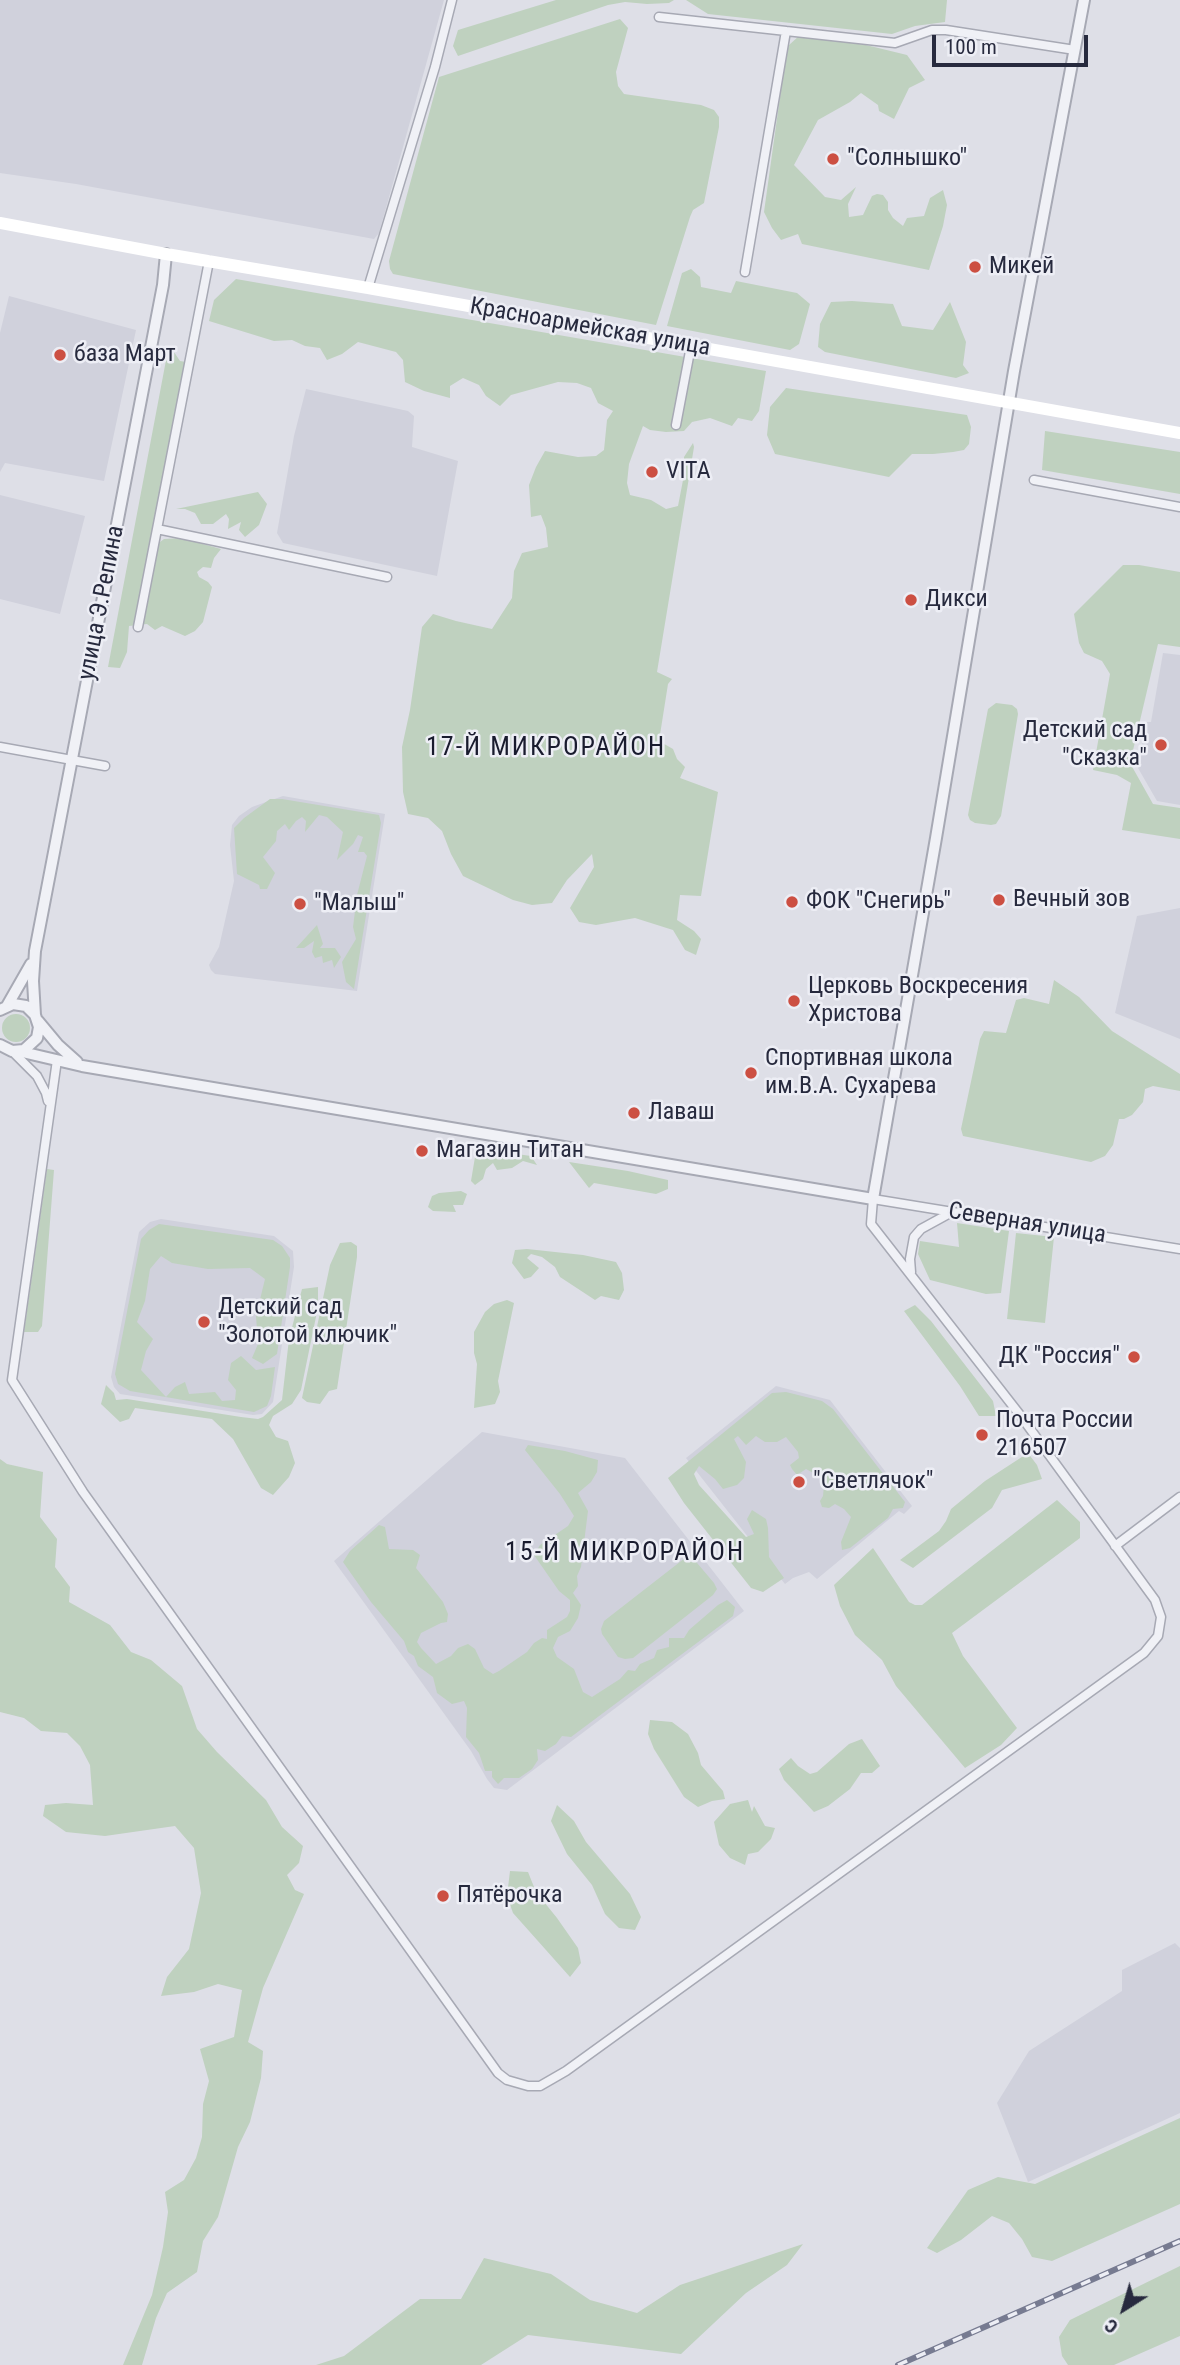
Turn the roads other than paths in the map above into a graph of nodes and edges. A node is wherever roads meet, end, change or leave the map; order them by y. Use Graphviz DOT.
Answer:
graph roads {
  1 [pos="452,0"];
  2 [pos="1083,0"];
  3 [pos="659,17"];
  4 [pos="786,30"];
  5 [pos="1075,50"];
  6 [pos="0,223"];
  7 [pos="166,254"];
  8 [pos="209,261"];
  9 [pos="745,272"];
  10 [pos="368,288"];
  11 [pos="691,346"];
  12 [pos="1009,403"];
  13 [pos="676,425"];
  14 [pos="1180,433"];
  15 [pos="1034,480"];
  16 [pos="1180,507"];
  17 [pos="157,529"];
  18 [pos="387,577"];
  19 [pos="138,627"];
  20 [pos="0,747"];
  21 [pos="72,760"];
  22 [pos="105,766"];
  23 [pos="35,951"];
  24 [pos="3,1008"];
  25 [pos="37,1018"];
  26 [pos="8,1049"];
  27 [pos="57,1060"];
  28 [pos="82,1066"];
  29 [pos="48,1112"];
  30 [pos="873,1199"];
  31 [pos="952,1212"];
  32 [pos="1180,1249"];
  33 [pos="912,1275"];
  34 [pos="1180,1497"];
  35 [pos="1115,1546"];
  1 -- 10 [label="street"];
  2 -- 5 [label="street"];
  3 -- 4 [label="street"];
  4 -- 5 [label="street"];
  4 -- 9 [label="street"];
  5 -- 12 [label="street"];
  6 -- 7 [label="main road, Красноармейская улица"];
  7 -- 8 [label="main road, Красноармейская улица"];
  7 -- 21 [label="street, улица Э.Репина"];
  8 -- 10 [label="main road, Красноармейская улица"];
  8 -- 17 [label="street"];
  10 -- 11 [label="main road, Красноармейская улица"];
  11 -- 12 [label="main road, Красноармейская улица"];
  11 -- 13 [label="street"];
  12 -- 14 [label="main road, Красноармейская улица"];
  12 -- 30 [label="street"];
  15 -- 16 [label="street"];
  17 -- 18 [label="street"];
  17 -- 19 [label="street"];
  20 -- 21 [label="street"];
  21 -- 22 [label="street"];
  21 -- 23 [label="street, улица Э.Репина"];
  23 -- 24 [label="street, улица Э.Репина"];
  23 -- 25 [label="street, улица Э.Репина"];
  24 -- 25 [label="street"];
  25 -- 26 [label="street"];
  25 -- 28 [label="street"];
  26 -- 27 [label="street"];
  26 -- 29 [label="street"];
  27 -- 28 [label="street"];
  27 -- 29 [label="street"];
  28 -- 30 [label="street"];
  29 -- 35 [label="street"];
  30 -- 31 [label="street, Северная улица"];
  30 -- 33 [label="street"];
  31 -- 32 [label="street, Северная улица"];
  31 -- 33 [label="street"];
  33 -- 35 [label="street"];
  34 -- 35 [label="street"];
}
